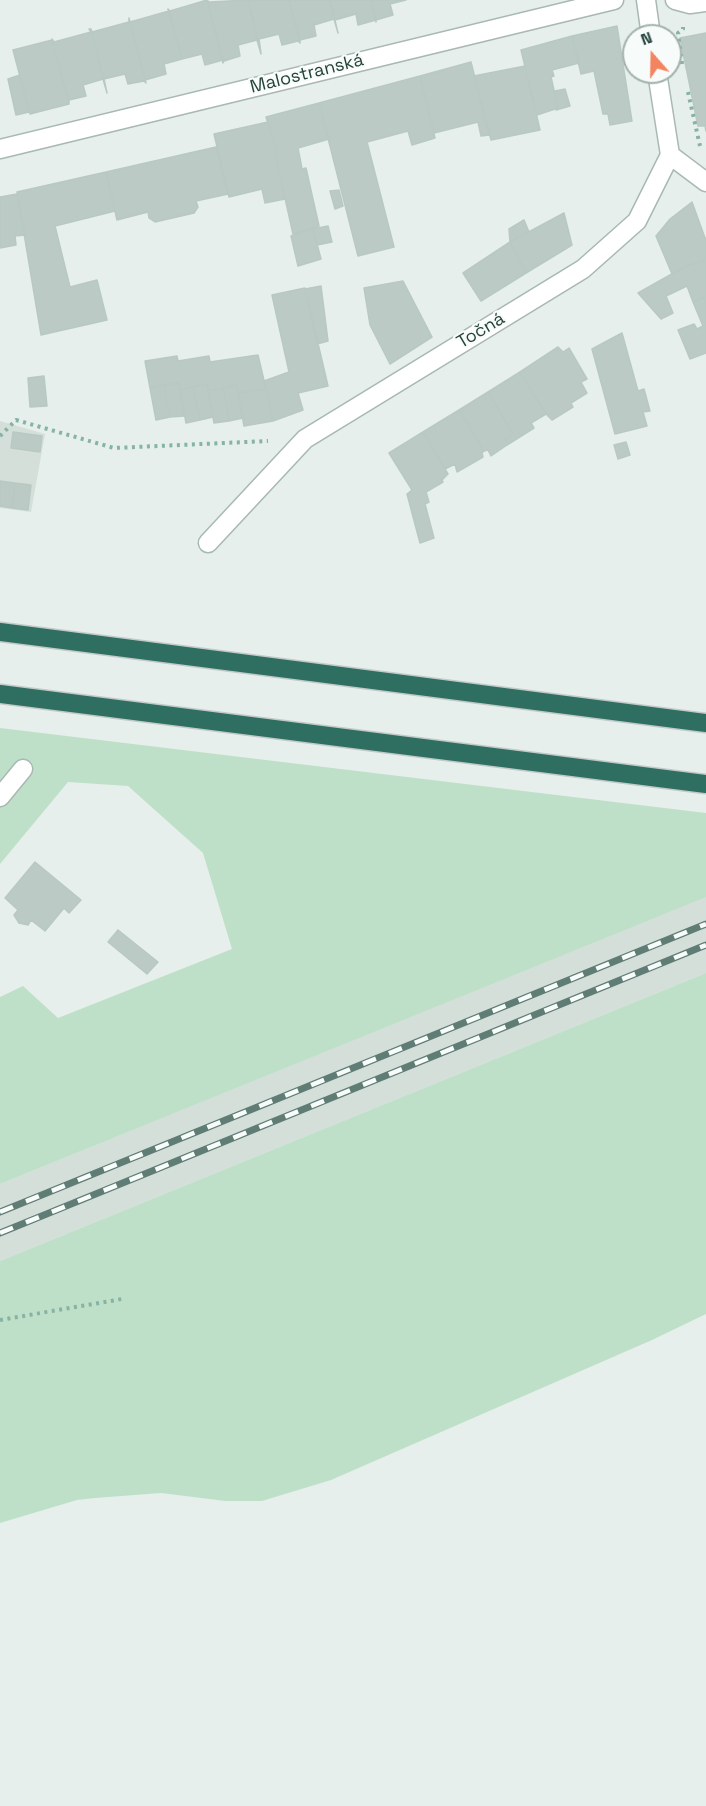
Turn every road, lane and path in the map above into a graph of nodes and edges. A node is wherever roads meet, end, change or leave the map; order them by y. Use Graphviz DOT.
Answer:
graph roads {
  1 [pos="614,0"];
  2 [pos="646,0"];
  3 [pos="679,1"];
  4 [pos="706,2"];
  5 [pos="649,24"];
  6 [pos="684,74"];
  7 [pos="659,84"];
  8 [pos="686,85"];
  9 [pos="0,149"];
  10 [pos="701,150"];
  11 [pos="670,155"];
  12 [pos="706,182"];
  13 [pos="0,436"];
  14 [pos="305,439"];
  15 [pos="208,543"];
  16 [pos="0,632"];
  17 [pos="0,694"];
  18 [pos="706,723"];
  19 [pos="23,769"];
  20 [pos="706,784"];
  21 [pos="0,797"];
  22 [pos="122,1299"];
  23 [pos="0,1320"];
  1 -- 9 [label="street, Malostranská"];
  2 -- 5 [label="street"];
  3 -- 4 [label="street"];
  3 -- 6 [label="path"];
  7 -- 11 [label="street"];
  8 -- 10 [label="path"];
  11 -- 12 [label="street"];
  11 -- 14 [label="street, Točná"];
  13 -- 14 [label="path"];
  14 -- 15 [label="street, Točná"];
  16 -- 18 [label="highway"];
  17 -- 20 [label="highway"];
  19 -- 21 [label="street"];
  22 -- 23 [label="path"];
}
